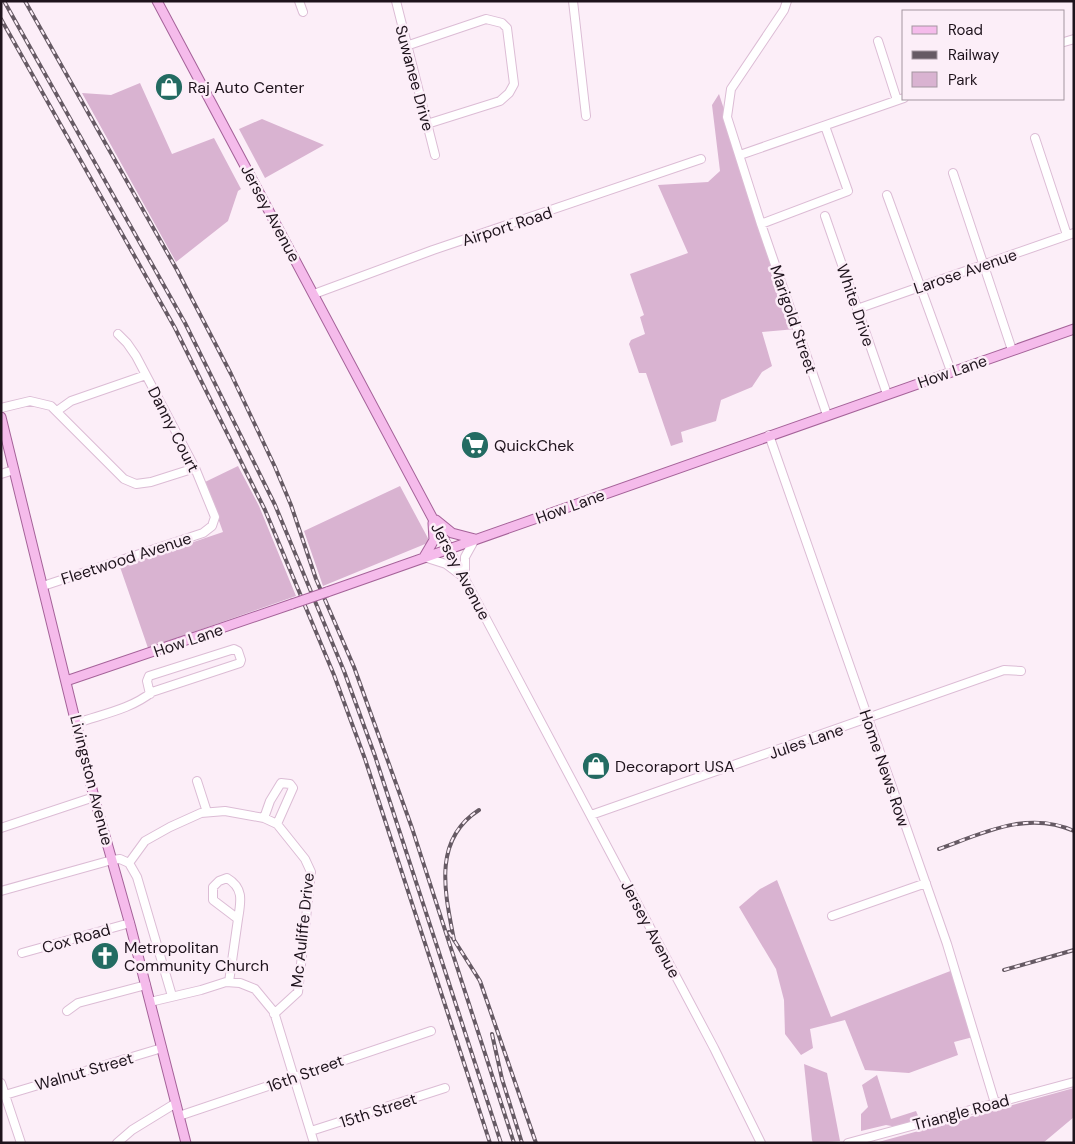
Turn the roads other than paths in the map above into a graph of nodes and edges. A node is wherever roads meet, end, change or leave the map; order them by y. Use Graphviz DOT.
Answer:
graph roads {
  1 [pos="157,1"];
  2 [pos="299,1"];
  3 [pos="396,1"];
  4 [pos="573,1"];
  5 [pos="787,1"];
  6 [pos="303,12"];
  7 [pos="878,41"];
  8 [pos="406,46"];
  9 [pos="901,99"];
  10 [pos="586,116"];
  11 [pos="427,124"];
  12 [pos="825,126"];
  13 [pos="1035,138"];
  14 [pos="435,155"];
  15 [pos="740,155"];
  16 [pos="701,159"];
  17 [pos="953,173"];
  18 [pos="887,195"];
  19 [pos="825,216"];
  20 [pos="761,224"];
  21 [pos="1070,234"];
  22 [pos="983,264"];
  23 [pos="920,286"];
  24 [pos="314,294"];
  25 [pos="857,309"];
  26 [pos="1074,329"];
  27 [pos="118,334"];
  28 [pos="1012,350"];
  29 [pos="951,371"];
  30 [pos="146,375"];
  31 [pos="887,394"];
  32 [pos="1,408"];
  33 [pos="57,412"];
  34 [pos="827,415"];
  35 [pos="1,417"];
  36 [pos="769,435"];
  37 [pos="195,468"];
  38 [pos="14,470"];
  39 [pos="1,474"];
  40 [pos="432,517"];
  41 [pos="209,528"];
  42 [pos="475,540"];
  43 [pos="449,549"];
  44 [pos="424,557"];
  45 [pos="465,578"];
  46 [pos="43,586"];
  47 [pos="1021,671"];
  48 [pos="66,682"];
  49 [pos="150,694"];
  50 [pos="868,719"];
  51 [pos="77,723"];
  52 [pos="197,781"];
  53 [pos="94,797"];
  54 [pos="207,812"];
  55 [pos="591,815"];
  56 [pos="264,818"];
  57 [pos="277,824"];
  58 [pos="1,828"];
  59 [pos="112,860"];
  60 [pos="129,863"];
  61 [pos="926,883"];
  62 [pos="1,892"];
  63 [pos="832,916"];
  64 [pos="238,919"];
  65 [pos="130,923"];
  66 [pos="22,954"];
  67 [pos="229,982"];
  68 [pos="146,985"];
  69 [pos="172,996"];
  70 [pos="150,1002"];
  71 [pos="67,1011"];
  72 [pos="274,1014"];
  73 [pos="431,1030"];
  74 [pos="162,1048"];
  75 [pos="293,1076"];
  76 [pos="1074,1082"];
  77 [pos="1,1083"];
  78 [pos="445,1088"];
  79 [pos="5,1095"];
  80 [pos="176,1103"];
  81 [pos="995,1103"];
  82 [pos="180,1116"];
  83 [pos="311,1131"];
  84 [pos="21,1143"];
  85 [pos="117,1143"];
  86 [pos="186,1143"];
  87 [pos="314,1143"];
  88 [pos="761,1143"];
  89 [pos="848,1143"];
  1 -- 24 [label="main road, Jersey Avenue"];
  2 -- 6 [label="street"];
  3 -- 8 [label="street, Suwanee Drive"];
  4 -- 10 [label="street"];
  5 -- 15 [label="street, Marigold Street"];
  7 -- 9 [label="street"];
  8 -- 11 [label="street, Suwanee Drive"];
  8 -- 11 [label="street"];
  9 -- 12 [label="street"];
  11 -- 14 [label="street, Suwanee Drive"];
  12 -- 15 [label="street"];
  12 -- 20 [label="street"];
  13 -- 21 [label="street"];
  15 -- 20 [label="street, Marigold Street"];
  16 -- 24 [label="street, Airport Road"];
  17 -- 22 [label="street"];
  18 -- 23 [label="street"];
  19 -- 25 [label="street, White Drive"];
  20 -- 34 [label="street, Marigold Street"];
  21 -- 22 [label="street, Larose Avenue"];
  22 -- 23 [label="street, Larose Avenue"];
  22 -- 28 [label="street"];
  23 -- 25 [label="street, Larose Avenue"];
  23 -- 29 [label="street"];
  24 -- 40 [label="main road, Jersey Avenue"];
  25 -- 31 [label="street, White Drive"];
  26 -- 28 [label="main road, How Lane"];
  27 -- 30 [label="street, Danny Court"];
  28 -- 29 [label="main road, How Lane"];
  29 -- 31 [label="main road, How Lane"];
  30 -- 33 [label="street"];
  30 -- 37 [label="street, Danny Court"];
  31 -- 34 [label="main road, How Lane"];
  32 -- 33 [label="street"];
  33 -- 37 [label="street"];
  34 -- 36 [label="main road, How Lane"];
  35 -- 38 [label="main road, Livingston Avenue"];
  36 -- 42 [label="main road, How Lane"];
  36 -- 50 [label="street, Home News Row"];
  37 -- 41 [label="street, Danny Court"];
  38 -- 39 [label="street"];
  38 -- 46 [label="main road, Livingston Avenue"];
  40 -- 42 [label="main road"];
  40 -- 43 [label="main road, Jersey Avenue"];
  40 -- 44 [label="main road"];
  41 -- 46 [label="street, Fleetwood Avenue"];
  42 -- 43 [label="main road, How Lane"];
  42 -- 45 [label="street"];
  43 -- 44 [label="main road, How Lane"];
  43 -- 45 [label="street, Jersey Avenue"];
  44 -- 45 [label="street"];
  44 -- 48 [label="main road, How Lane, bridge"];
  45 -- 55 [label="street, Jersey Avenue"];
  46 -- 48 [label="main road, Livingston Avenue"];
  47 -- 50 [label="street, Jules Lane"];
  48 -- 51 [label="main road, Livingston Avenue"];
  49 -- 49 [label="street"];
  49 -- 51 [label="street"];
  50 -- 55 [label="street, Jules Lane"];
  50 -- 61 [label="street, Home News Row"];
  51 -- 53 [label="main road, Livingston Avenue"];
  52 -- 54 [label="street"];
  53 -- 58 [label="street"];
  53 -- 59 [label="main road, Livingston Avenue"];
  54 -- 56 [label="street, Mc Auliffe Drive"];
  54 -- 60 [label="street, Mc Auliffe Drive"];
  55 -- 88 [label="street, Jersey Avenue"];
  56 -- 57 [label="street, Mc Auliffe Drive"];
  56 -- 57 [label="street"];
  57 -- 72 [label="street, Mc Auliffe Drive"];
  59 -- 60 [label="street"];
  59 -- 62 [label="street"];
  59 -- 65 [label="main road, Livingston Avenue"];
  60 -- 69 [label="street"];
  61 -- 63 [label="street"];
  61 -- 81 [label="street, Home News Row"];
  64 -- 64 [label="street"];
  64 -- 67 [label="street"];
  65 -- 66 [label="street, Cox Road"];
  65 -- 68 [label="main road, Livingston Avenue"];
  67 -- 69 [label="street"];
  67 -- 72 [label="street"];
  68 -- 70 [label="main road, Livingston Avenue"];
  68 -- 71 [label="street"];
  69 -- 70 [label="street"];
  70 -- 74 [label="main road, Livingston Avenue"];
  72 -- 75 [label="street"];
  73 -- 75 [label="street, 16th Street"];
  74 -- 79 [label="street, Walnut Street"];
  74 -- 80 [label="main road, Livingston Avenue"];
  75 -- 82 [label="street, 16th Street"];
  75 -- 83 [label="street"];
  76 -- 81 [label="street, Triangle Road"];
  77 -- 79 [label="street"];
  78 -- 83 [label="street, 15th Street"];
  79 -- 84 [label="street"];
  80 -- 82 [label="main road, Livingston Avenue"];
  80 -- 85 [label="street"];
  81 -- 89 [label="street, Triangle Road"];
  82 -- 86 [label="main road, Livingston Avenue"];
  83 -- 87 [label="street"];
}
